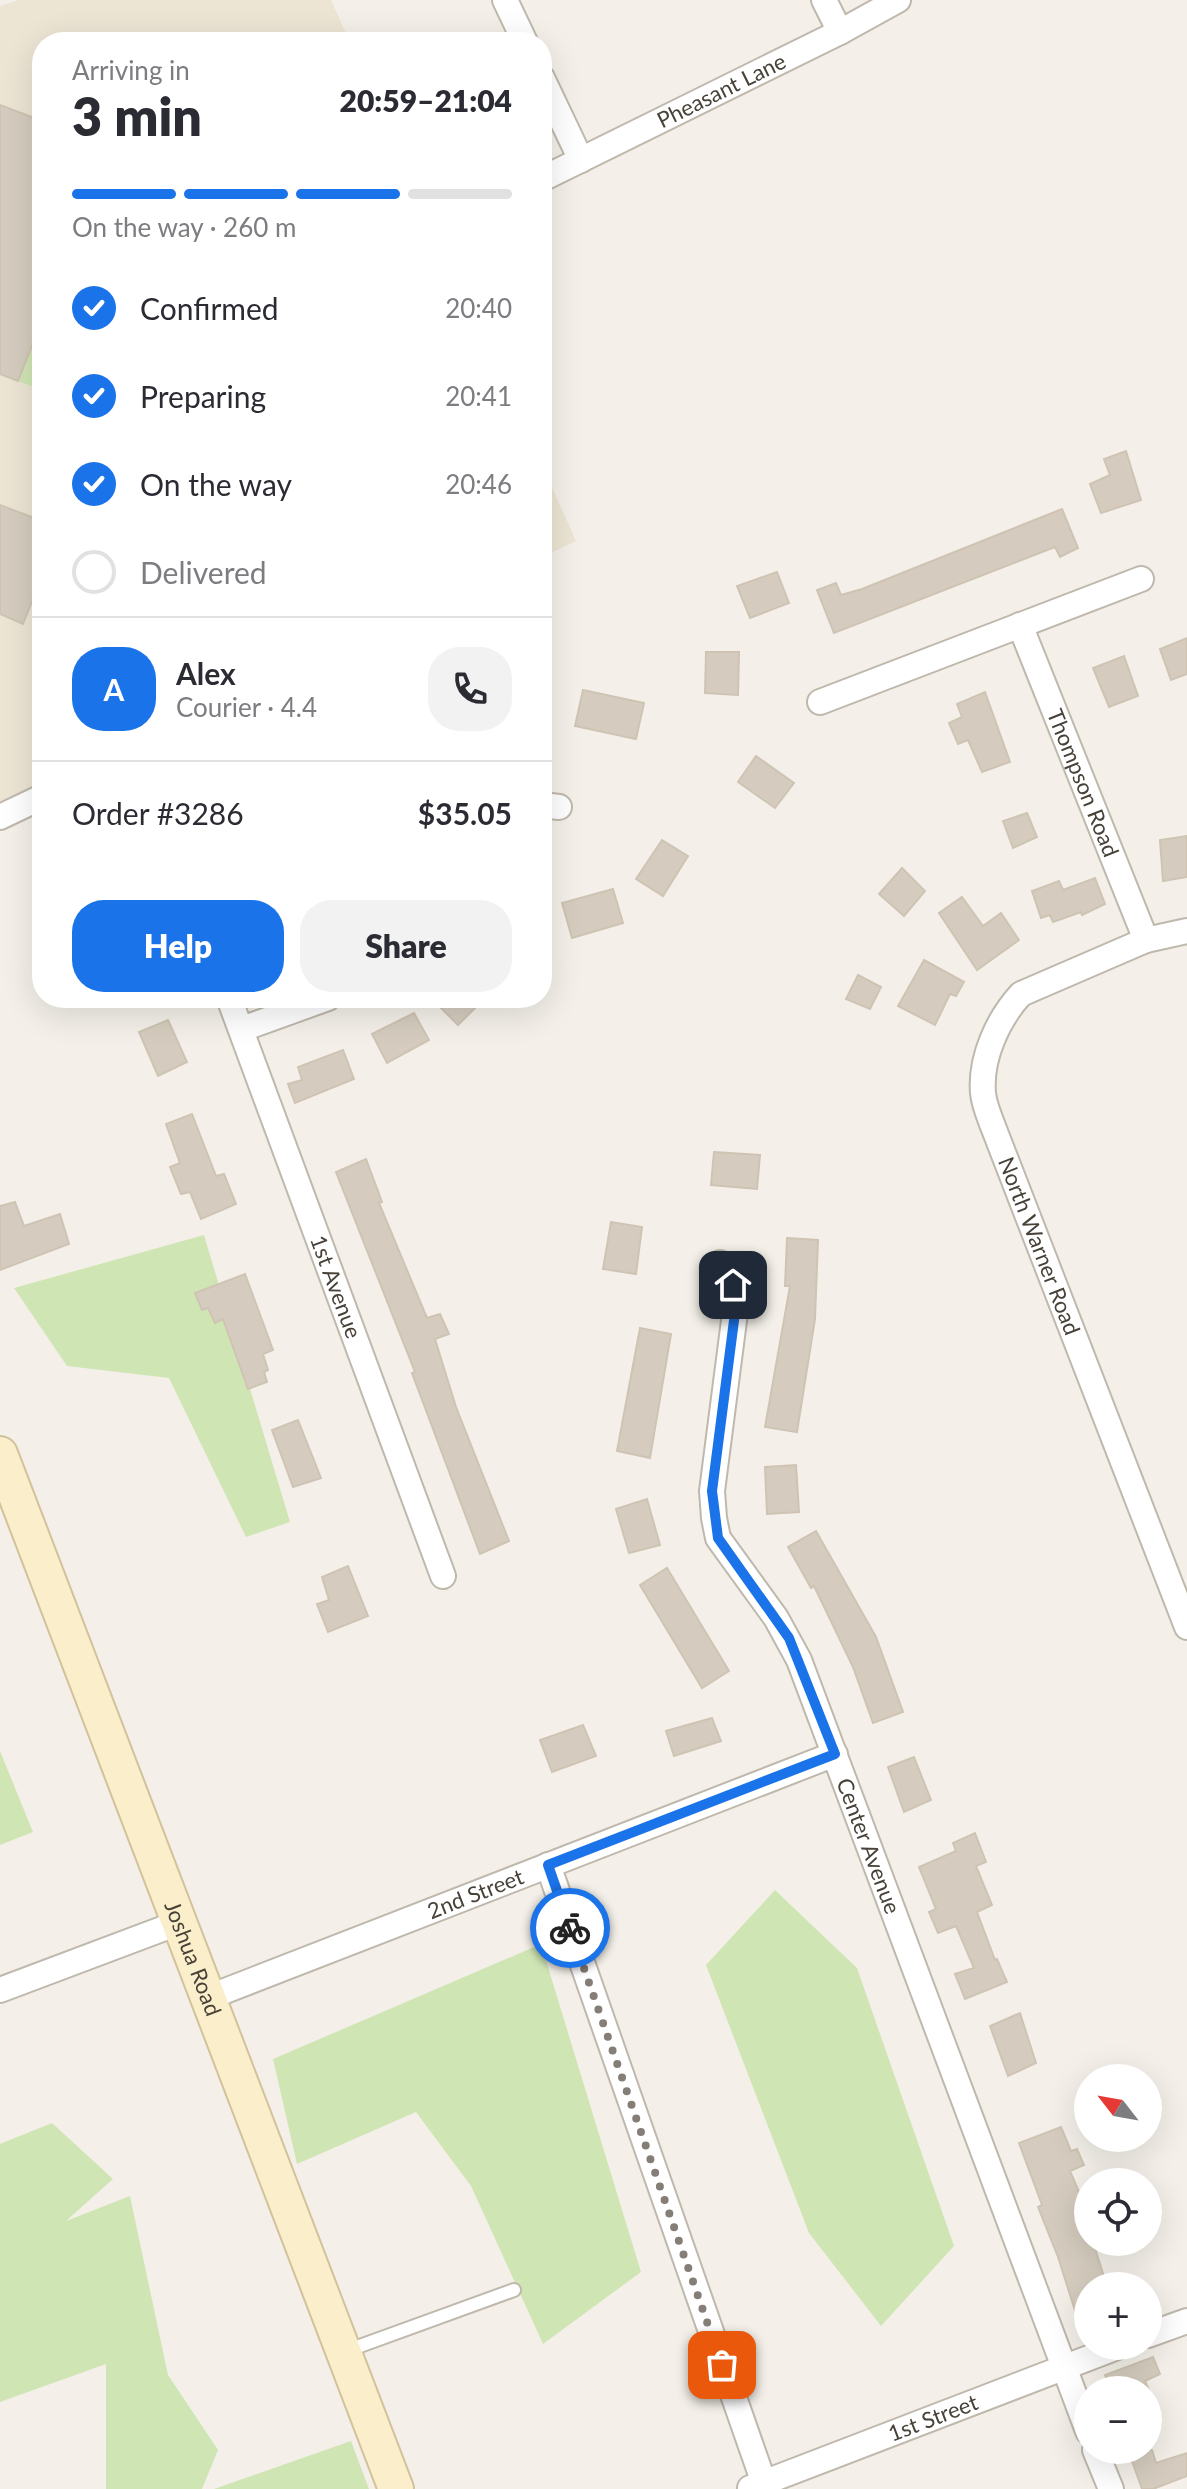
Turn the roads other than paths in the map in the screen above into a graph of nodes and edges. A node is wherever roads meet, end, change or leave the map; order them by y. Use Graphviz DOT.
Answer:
graph roads {
  1 [pos="505,0"];
  2 [pos="824,0"];
  3 [pos="898,0"];
  4 [pos="520,32"];
  5 [pos="840,32"];
  6 [pos="552,99"];
  7 [pos="581,160"];
  8 [pos="552,174"];
  9 [pos="1141,579"];
  10 [pos="1020,625"];
  11 [pos="820,702"];
  12 [pos="32,802"];
  13 [pos="0,817"];
  14 [pos="1187,931"];
  15 [pos="1146,940"];
  16 [pos="233,1008"];
  17 [pos="300,1008"];
  18 [pos="242,1029"];
  19 [pos="720,1263"];
  20 [pos="0,1454"];
  21 [pos="443,1576"];
  22 [pos="1187,1627"];
  23 [pos="835,1754"];
  24 [pos="548,1865"];
  25 [pos="178,1923"];
  26 [pos="0,1990"];
  27 [pos="207,1998"];
  28 [pos="514,2290"];
  29 [pos="1187,2321"];
  30 [pos="1162,2330"];
  31 [pos="343,2352"];
  32 [pos="1081,2360"];
  33 [pos="1062,2367"];
  34 [pos="1074,2397"];
  35 [pos="1101,2464"];
  36 [pos="391,2476"];
  37 [pos="759,2487"];
  38 [pos="1111,2489"];
  1 -- 4 [label="street"];
  2 -- 5 [label="street"];
  3 -- 5 [label="street, Pheasant Lane"];
  5 -- 7 [label="street, Pheasant Lane"];
  6 -- 7 [label="street"];
  7 -- 8 [label="street, Pheasant Lane"];
  9 -- 10 [label="street"];
  10 -- 11 [label="street"];
  10 -- 15 [label="street, Thompson Road"];
  12 -- 13 [label="street"];
  14 -- 15 [label="street, North Warner Road"];
  15 -- 22 [label="street, North Warner Road"];
  16 -- 18 [label="street, 1st Avenue"];
  17 -- 18 [label="street"];
  18 -- 21 [label="street, 1st Avenue"];
  19 -- 23 [label="street, Center Avenue"];
  20 -- 25 [label="main road, Joshua Road"];
  23 -- 24 [label="street, 2nd Street"];
  23 -- 33 [label="street, Center Avenue"];
  24 -- 27 [label="street, 2nd Street"];
  24 -- 37 [label="street"];
  25 -- 26 [label="street"];
  25 -- 27 [label="main road, Joshua Road"];
  27 -- 31 [label="main road, Joshua Road"];
  28 -- 31 [label="lane"];
  29 -- 30 [label="street"];
  31 -- 36 [label="main road, Joshua Road"];
  32 -- 33 [label="street, 1st Street"];
  33 -- 34 [label="street, Center Avenue"];
  33 -- 37 [label="street, 1st Street"];
  35 -- 38 [label="street"];
}
